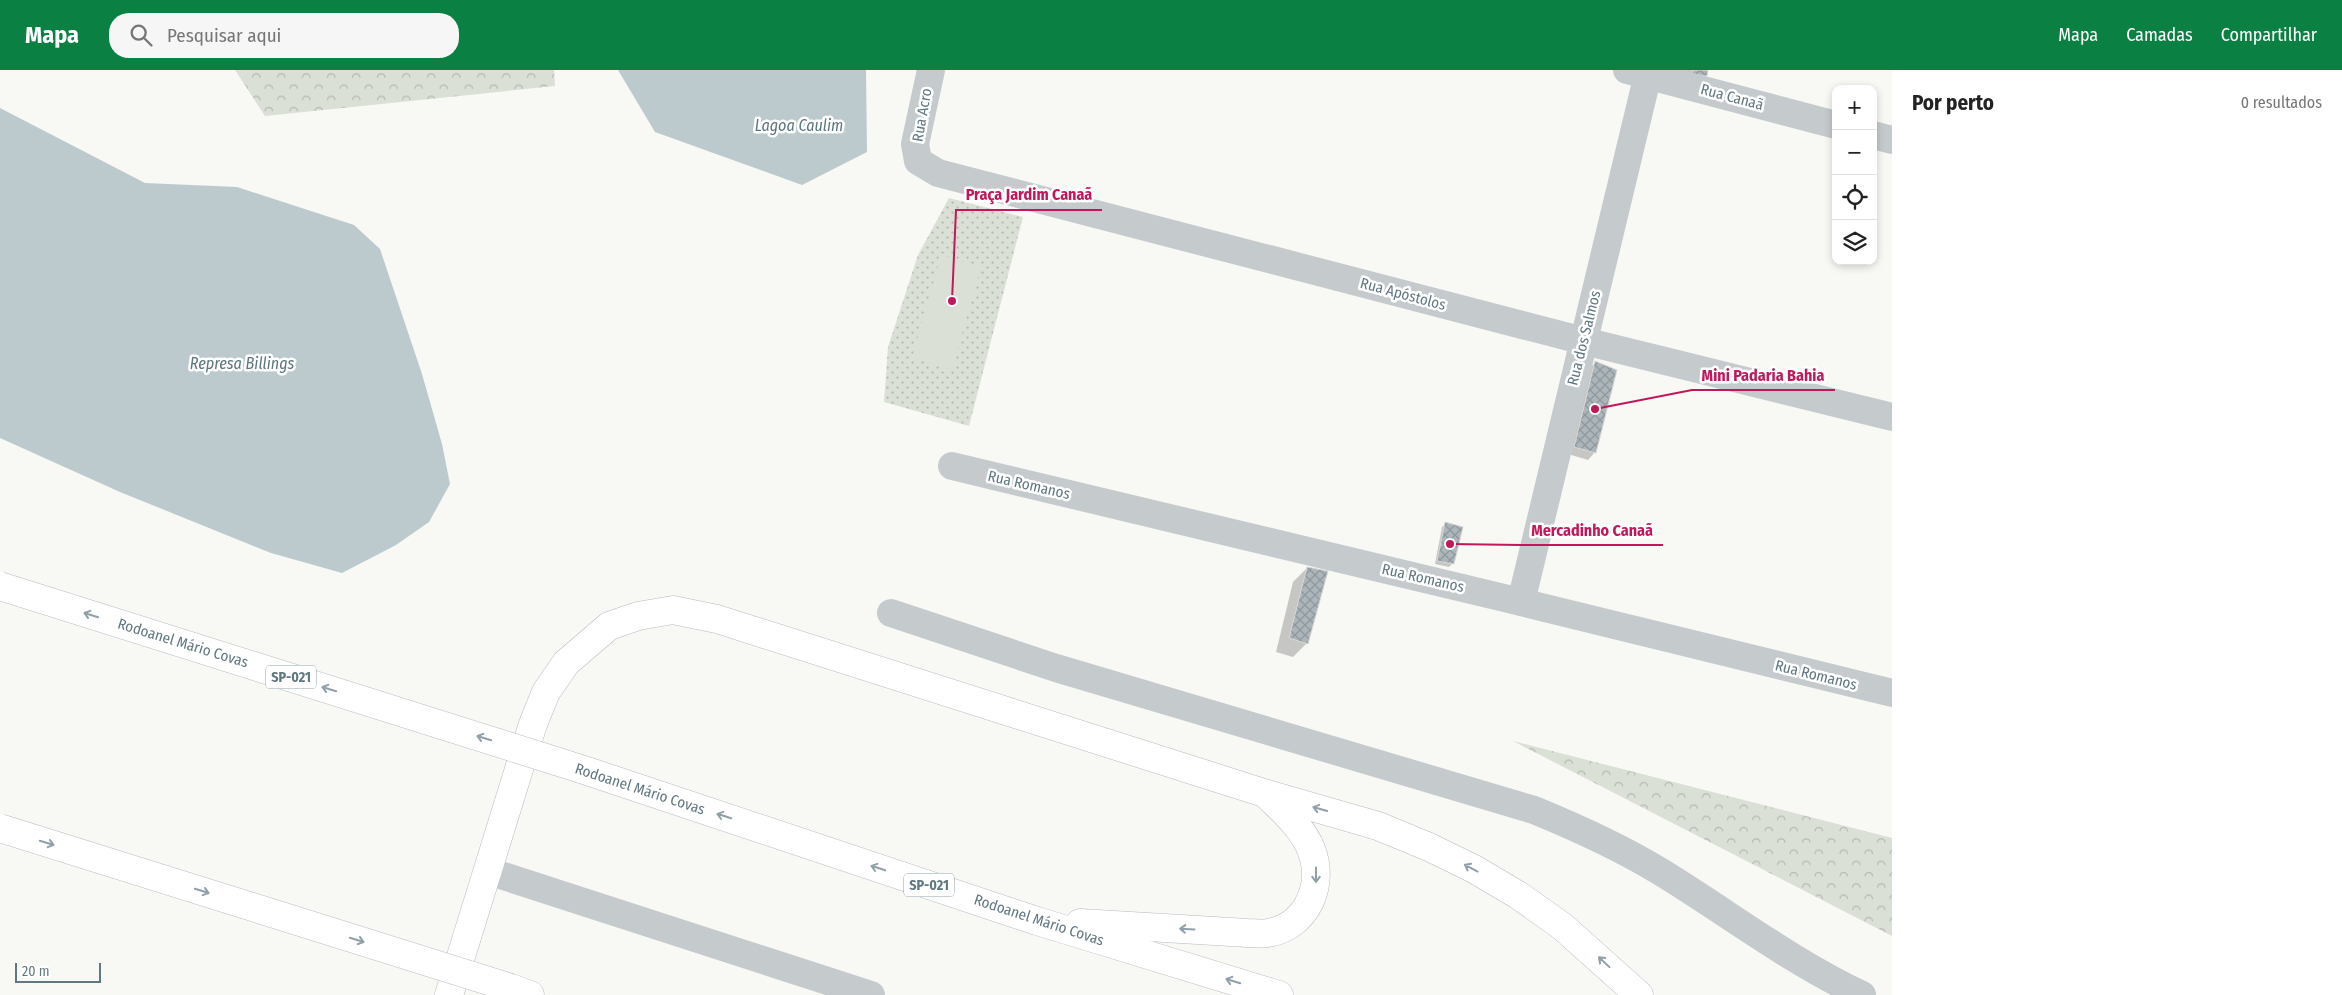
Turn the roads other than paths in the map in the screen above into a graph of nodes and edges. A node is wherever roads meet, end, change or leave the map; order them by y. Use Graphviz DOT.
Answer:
graph roads {
  1 [pos="931,70"];
  2 [pos="1641,72"];
  3 [pos="1832,124"];
  4 [pos="1877,136"];
  5 [pos="1892,140"];
  6 [pos="918,161"];
  7 [pos="1584,341"];
  8 [pos="1892,418"];
  9 [pos="952,466"];
  10 [pos="0,586"];
  11 [pos="1521,602"];
  12 [pos="891,613"];
  13 [pos="1892,694"];
  14 [pos="1264,793"];
  15 [pos="0,828"];
  16 [pos="488,871"];
  17 [pos="1037,921"];
  18 [pos="521,992"];
  19 [pos="449,995"];
  20 [pos="871,995"];
  21 [pos="1279,995"];
  22 [pos="1639,995"];
  23 [pos="1862,995"];
  1 -- 6 [label="street, Rua Acro"];
  2 -- 3 [label="street, Rua Canaã"];
  2 -- 7 [label="street, Rua dos Salmos"];
  4 -- 5 [label="street"];
  6 -- 7 [label="street, Rua Apóstolos"];
  7 -- 8 [label="street, Rua Apóstolos"];
  7 -- 11 [label="street, Rua dos Salmos"];
  9 -- 11 [label="street, Rua Romanos"];
  17 -- 10 [label="highway, Rodoanel Mário Covas / SP-021, one-way, bridge"];
  11 -- 13 [label="street, Rua Romanos"];
  12 -- 23 [label="street"];
  14 -- 16 [label="highway"];
  14 -- 17 [label="highway, one-way"];
  22 -- 14 [label="highway, one-way"];
  15 -- 18 [label="highway, one-way, bridge"];
  16 -- 19 [label="highway"];
  16 -- 20 [label="street"];
  21 -- 17 [label="highway, Rodoanel Mário Covas / SP-021, one-way"];
}
